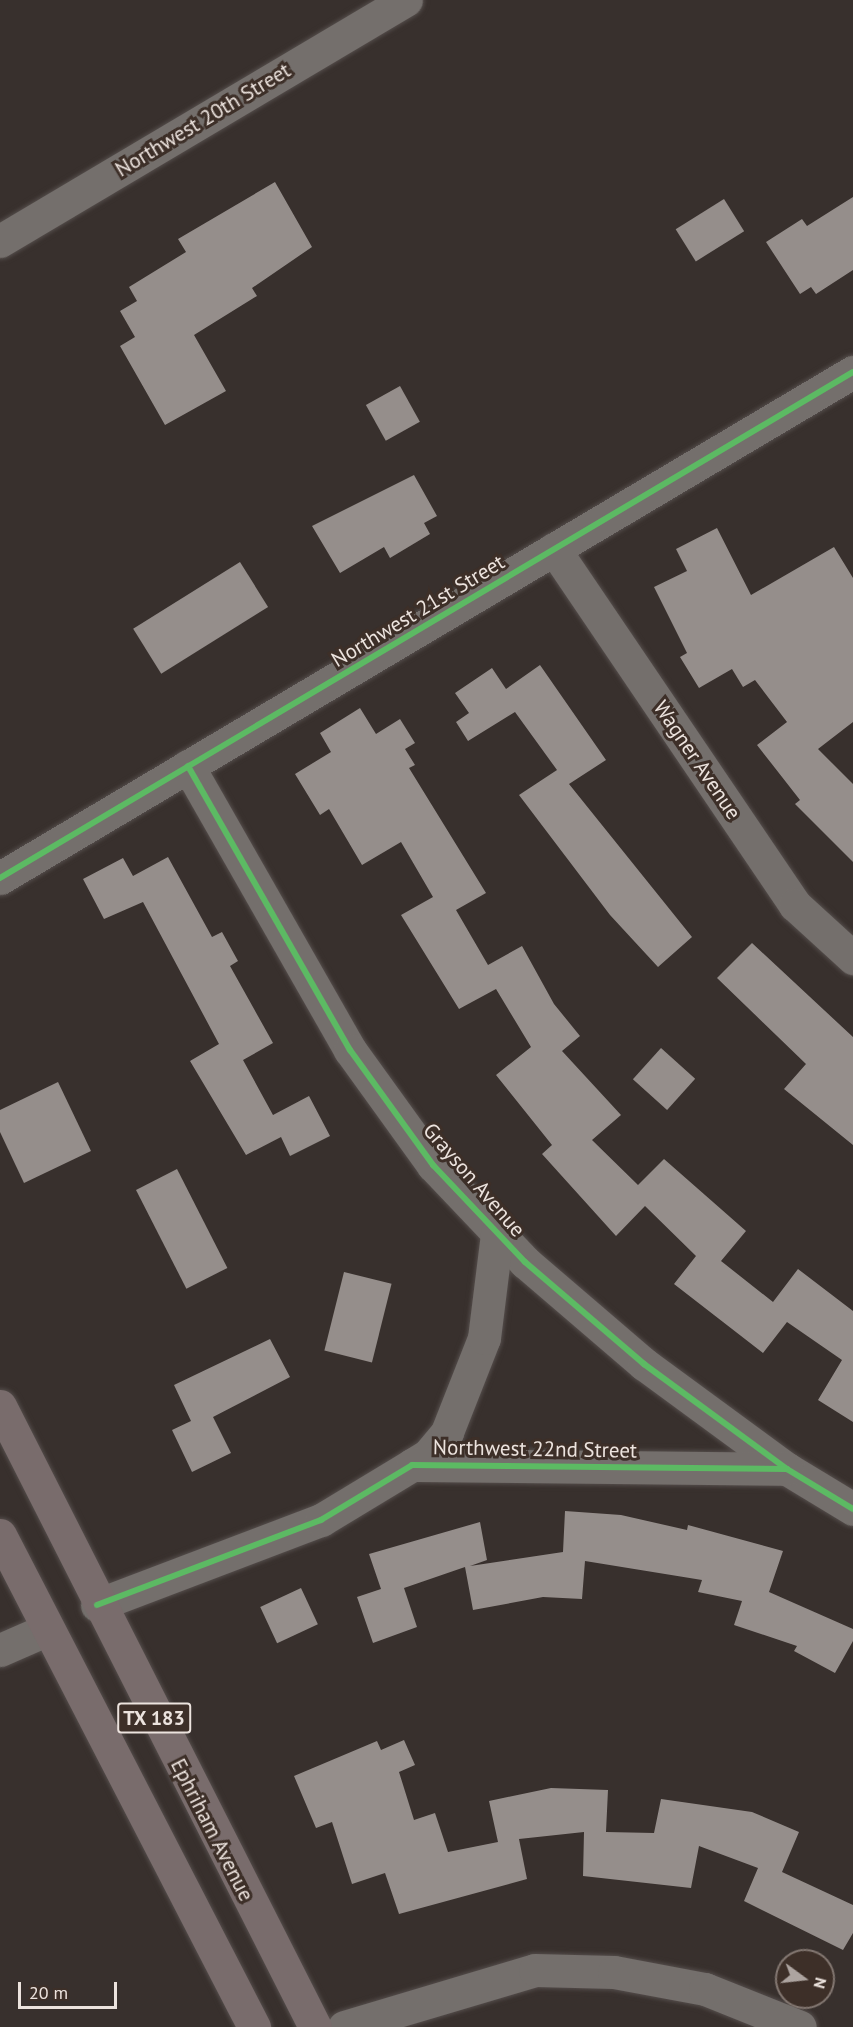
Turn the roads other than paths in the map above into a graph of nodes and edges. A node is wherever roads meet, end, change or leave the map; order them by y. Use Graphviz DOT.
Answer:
graph roads {
  1 [pos="406,0"];
  2 [pos="0,241"];
  3 [pos="853,372"];
  4 [pos="554,549"];
  5 [pos="188,766"];
  6 [pos="0,878"];
  7 [pos="853,958"];
  8 [pos="497,1233"];
  9 [pos="0,1406"];
  10 [pos="412,1465"];
  11 [pos="787,1469"];
  12 [pos="853,1509"];
  13 [pos="0,1535"];
  14 [pos="97,1605"];
  15 [pos="46,1630"];
  16 [pos="0,1650"];
  17 [pos="254,2027"];
  18 [pos="315,2027"];
  19 [pos="344,2027"];
  20 [pos="800,2027"];
  1 -- 2 [label="street, Northwest 20th Street"];
  3 -- 4 [label="street, Northwest 21st Street"];
  4 -- 5 [label="street, Northwest 21st Street"];
  4 -- 7 [label="street, Wagner Avenue"];
  5 -- 6 [label="street, Northwest 21st Street"];
  5 -- 8 [label="street, Grayson Avenue"];
  8 -- 10 [label="street, Northwest 22nd Street"];
  8 -- 11 [label="street, Grayson Avenue"];
  9 -- 14 [label="main road, Ephriham Avenue / TX 183"];
  10 -- 11 [label="street, Northwest 22nd Street"];
  10 -- 14 [label="street, Northwest 22nd Street"];
  11 -- 12 [label="street, Grayson Avenue"];
  13 -- 15 [label="main road, TX 183"];
  14 -- 18 [label="main road, Ephriham Avenue / TX 183"];
  15 -- 16 [label="street"];
  15 -- 17 [label="main road, TX 183"];
  19 -- 20 [label="street"];
}
